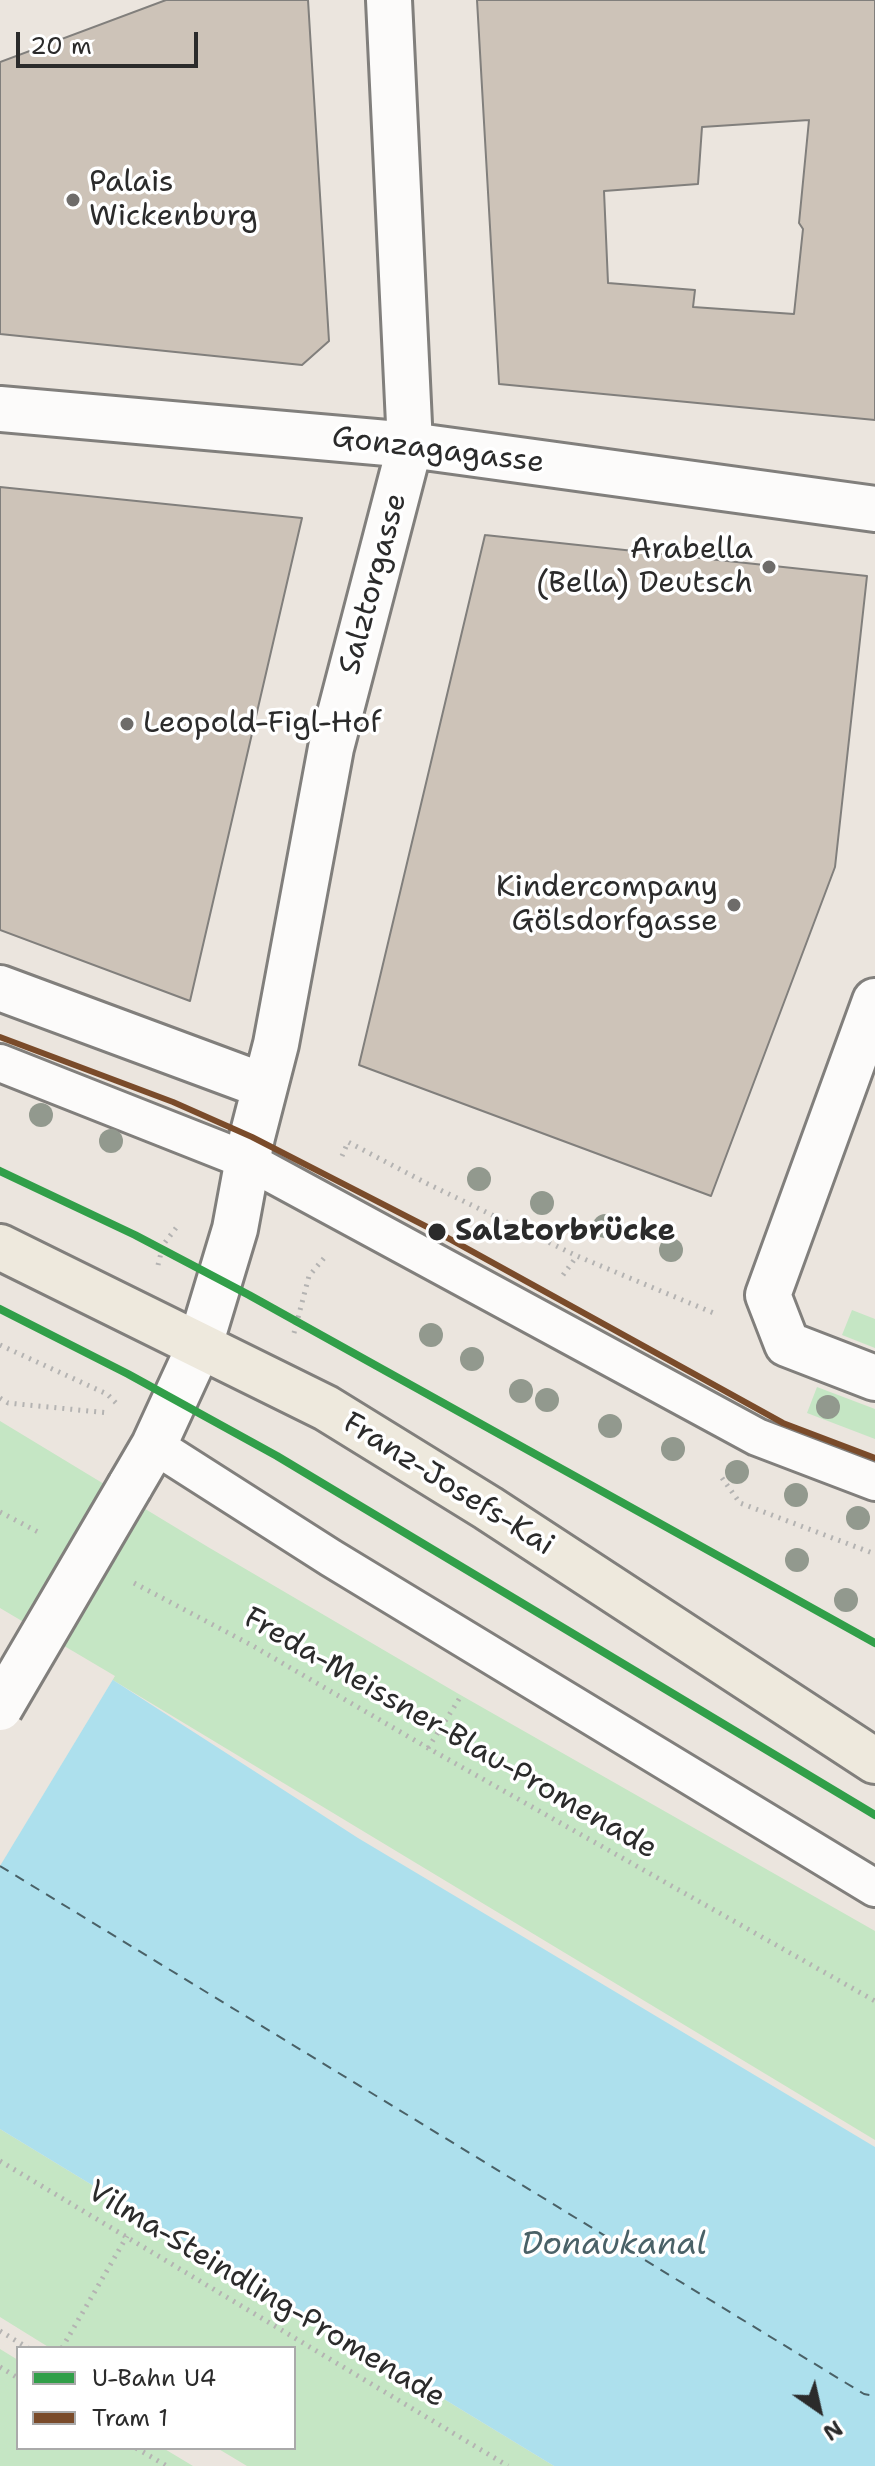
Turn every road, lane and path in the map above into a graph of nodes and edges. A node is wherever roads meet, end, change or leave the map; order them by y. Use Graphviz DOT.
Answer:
graph roads {
  1 [pos="389,0"];
  2 [pos="0,409"];
  3 [pos="410,445"];
  4 [pos="875,509"];
  5 [pos="0,988"];
  6 [pos="875,1001"];
  7 [pos="0,1063"];
  8 [pos="264,1086"];
  9 [pos="348,1142"];
  10 [pos="248,1161"];
  11 [pos="0,1247"];
  12 [pos="327,1255"];
  13 [pos="577,1256"];
  14 [pos="559,1279"];
  15 [pos="787,1344"];
  16 [pos="0,1345"];
  17 [pos="200,1345"];
  18 [pos="875,1378"];
  19 [pos="280,1383"];
  20 [pos="0,1398"];
  21 [pos="116,1404"];
  22 [pos="111,1413"];
  23 [pos="154,1445"];
  24 [pos="713,1465"];
  25 [pos="875,1482"];
  26 [pos="0,1512"];
  27 [pos="42,1534"];
  28 [pos="875,1554"];
  29 [pos="127,1579"];
  30 [pos="463,1693"];
  31 [pos="0,1708"];
  32 [pos="428,1748"];
  33 [pos="875,1761"];
  34 [pos="875,1888"];
  35 [pos="875,2001"];
  36 [pos="0,2161"];
  37 [pos="127,2236"];
  38 [pos="0,2331"];
  39 [pos="25,2346"];
  40 [pos="63,2346"];
  41 [pos="139,2450"];
  42 [pos="167,2466"];
  43 [pos="508,2466"];
  1 -- 3 [label="street, Salztorgasse"];
  2 -- 3 [label="street, Gonzagagasse"];
  3 -- 4 [label="street, Gonzagagasse"];
  3 -- 8 [label="street, Salztorgasse"];
  5 -- 8 [label="street"];
  6 -- 15 [label="street"];
  7 -- 10 [label="lane"];
  8 -- 10 [label="street, Salztorgasse"];
  9 -- 13 [label="path"];
  10 -- 17 [label="street, Salztorgasse"];
  10 -- 25 [label="lane"];
  11 -- 17 [label="main road, Franz-Josefs-Kai"];
  12 -- 19 [label="path"];
  13 -- 14 [label="path"];
  13 -- 15 [label="path"];
  15 -- 18 [label="street"];
  16 -- 21 [label="path"];
  17 -- 19 [label="main road, Franz-Josefs-Kai"];
  17 -- 23 [label="street"];
  19 -- 33 [label="main road, Franz-Josefs-Kai"];
  20 -- 22 [label="path"];
  23 -- 31 [label="street, bridge"];
  23 -- 34 [label="lane"];
  24 -- 28 [label="path"];
  26 -- 27 [label="path"];
  29 -- 32 [label="path, Freda-Meissner-Blau-Promenade"];
  30 -- 32 [label="path"];
  32 -- 35 [label="path, Freda-Meissner-Blau-Promenade"];
  36 -- 37 [label="path, Vilma-Steindling-Promenade"];
  37 -- 40 [label="path"];
  37 -- 43 [label="path, Vilma-Steindling-Promenade"];
  38 -- 39 [label="path"];
  41 -- 42 [label="path"];
}
